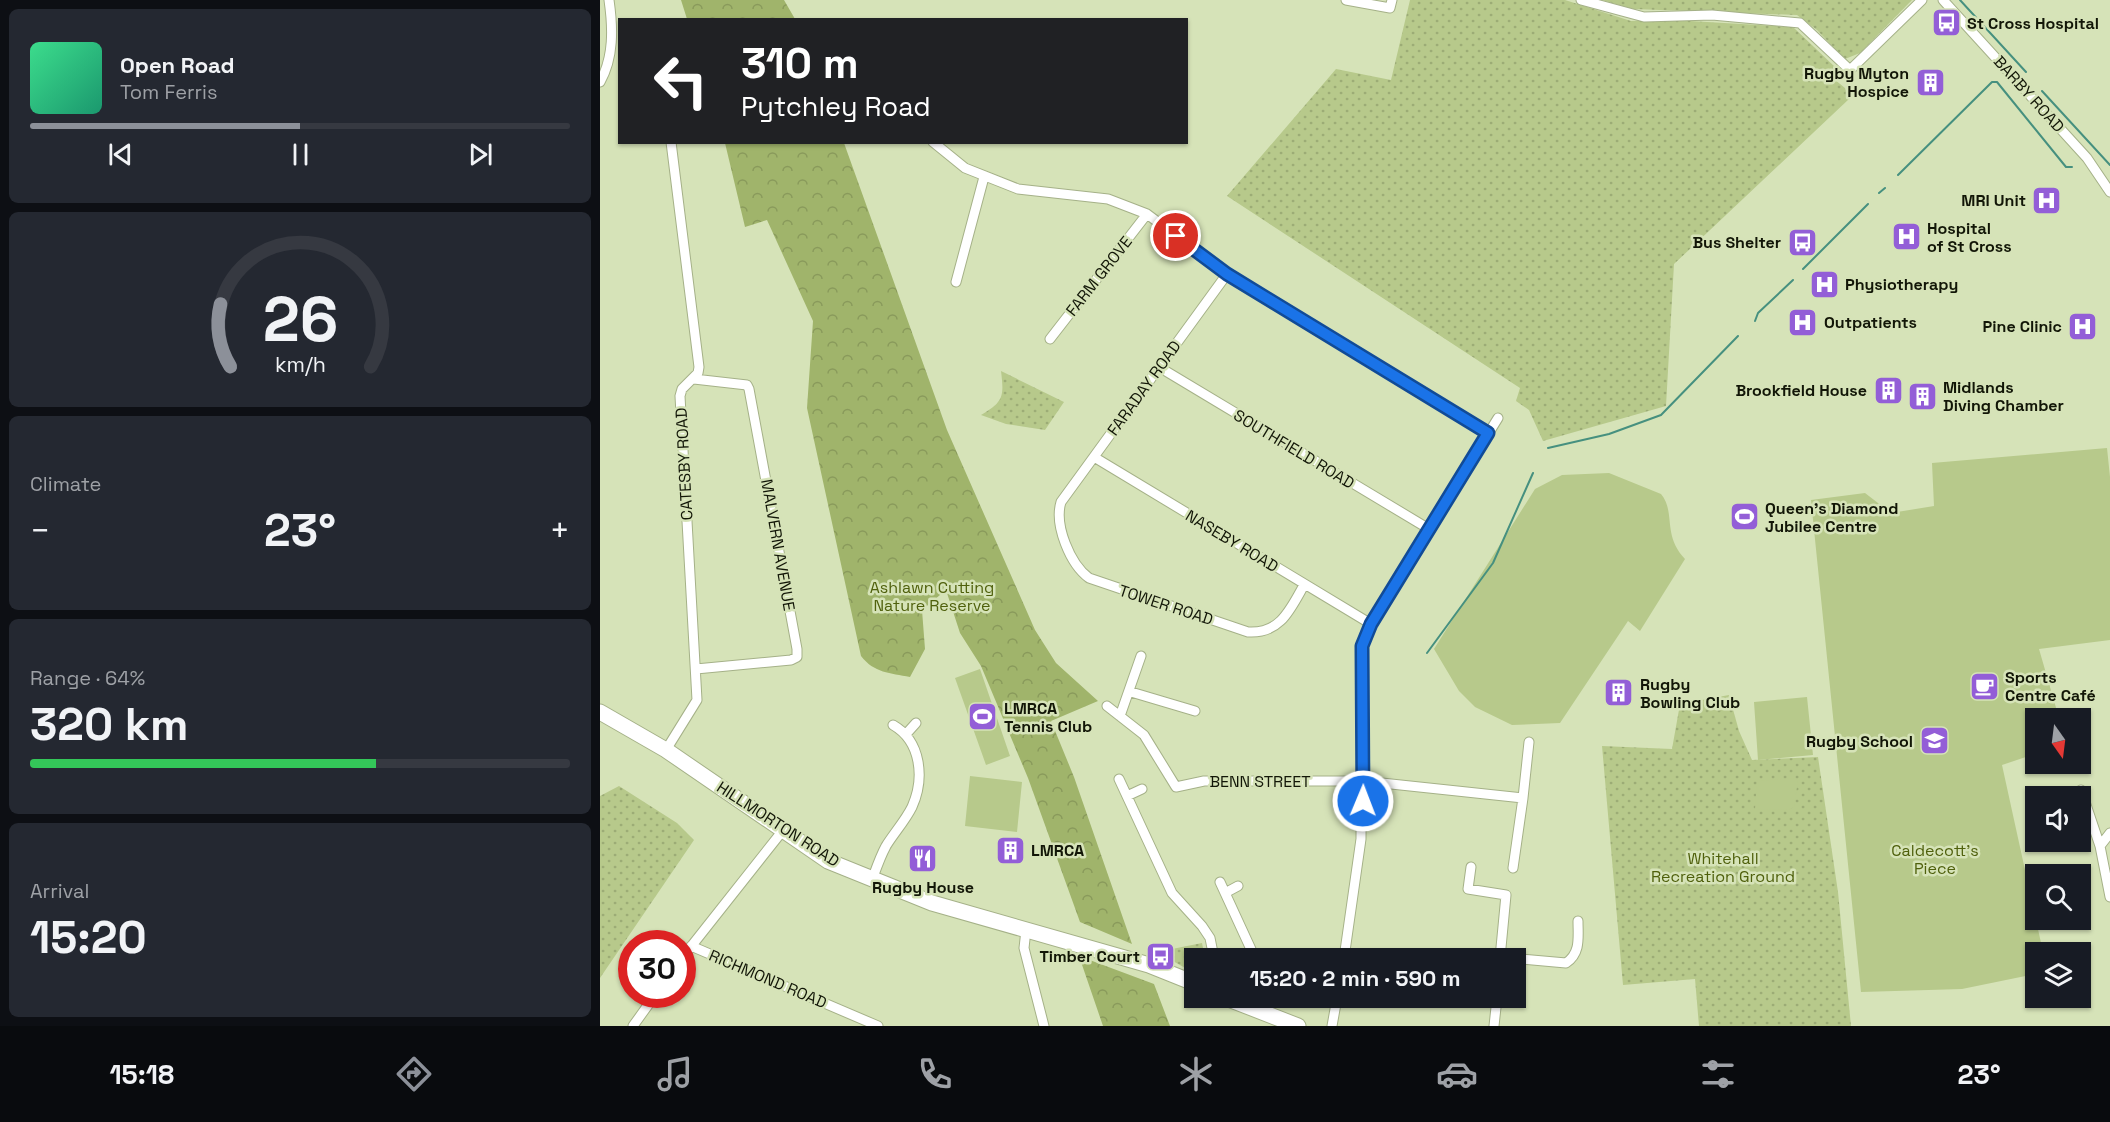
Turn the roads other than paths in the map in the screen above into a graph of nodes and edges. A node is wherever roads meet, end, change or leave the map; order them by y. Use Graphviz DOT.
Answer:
graph roads {
  1 [pos="609,0"];
  2 [pos="1346,0"];
  3 [pos="1392,0"];
  4 [pos="1581,0"];
  5 [pos="1922,0"];
  6 [pos="1943,0"];
  7 [pos="600,82"];
  8 [pos="671,144"];
  9 [pos="935,144"];
  10 [pos="984,177"];
  11 [pos="2110,192"];
  12 [pos="1147,214"];
  13 [pos="1227,274"];
  14 [pos="956,282"];
  15 [pos="1050,339"];
  16 [pos="1159,367"];
  17 [pos="694,379"];
  18 [pos="1498,418"];
  19 [pos="1488,433"];
  20 [pos="1094,458"];
  21 [pos="1061,502"];
  22 [pos="1429,529"];
  23 [pos="1304,585"];
  24 [pos="1371,624"];
  25 [pos="1141,656"];
  26 [pos="696,669"];
  27 [pos="1131,692"];
  28 [pos="1107,705"];
  29 [pos="1195,711"];
  30 [pos="600,712"];
  31 [pos="1120,716"];
  32 [pos="916,723"];
  33 [pos="893,725"];
  34 [pos="907,733"];
  35 [pos="1528,742"];
  36 [pos="666,750"];
  37 [pos="1119,779"];
  38 [pos="1363,781"];
  39 [pos="1142,789"];
  40 [pos="1523,798"];
  41 [pos="1132,800"];
  42 [pos="2091,821"];
  43 [pos="784,829"];
  44 [pos="2110,833"];
  45 [pos="2100,846"];
  46 [pos="1471,867"];
  47 [pos="1513,868"];
  48 [pos="872,880"];
  49 [pos="1220,882"];
  50 [pos="1238,886"];
  51 [pos="1225,892"];
  52 [pos="2110,897"];
  53 [pos="1578,921"];
  54 [pos="1026,930"];
  55 [pos="696,940"];
  56 [pos="696,948"];
  57 [pos="1212,948"];
  58 [pos="1250,948"];
  59 [pos="1345,948"];
  60 [pos="1501,948"];
  61 [pos="1526,960"];
  62 [pos="1184,979"];
  63 [pos="646,1008"];
  64 [pos="1262,1008"];
  65 [pos="1335,1008"];
  66 [pos="1496,1008"];
  67 [pos="633,1026"];
  68 [pos="878,1026"];
  69 [pos="1044,1026"];
  70 [pos="1298,1026"];
  71 [pos="1332,1026"];
  72 [pos="1494,1026"];
  1 -- 7 [label="street"];
  2 -- 3 [label="street"];
  4 -- 5 [label="street"];
  6 -- 11 [label="street, BARBY ROAD"];
  8 -- 17 [label="street, CATESBY ROAD"];
  9 -- 10 [label="street"];
  10 -- 12 [label="street"];
  10 -- 14 [label="street"];
  12 -- 13 [label="street"];
  12 -- 15 [label="street, FARM GROVE"];
  13 -- 16 [label="street, FARADAY ROAD"];
  13 -- 19 [label="street"];
  16 -- 20 [label="street, FARADAY ROAD"];
  16 -- 22 [label="street, SOUTHFIELD ROAD"];
  17 -- 26 [label="street, CATESBY ROAD"];
  17 -- 26 [label="street, MALVERN AVENUE"];
  18 -- 19 [label="street"];
  19 -- 22 [label="street"];
  20 -- 21 [label="street, FARADAY ROAD"];
  20 -- 23 [label="street, NASEBY ROAD"];
  21 -- 23 [label="street, TOWER ROAD"];
  22 -- 24 [label="street"];
  23 -- 24 [label="street, NASEBY ROAD"];
  24 -- 38 [label="street"];
  25 -- 27 [label="street"];
  26 -- 36 [label="street, CATESBY ROAD"];
  27 -- 29 [label="street"];
  27 -- 31 [label="street"];
  28 -- 31 [label="street"];
  30 -- 36 [label="highway, HILLMORTON ROAD"];
  31 -- 38 [label="street, BENN STREET"];
  32 -- 34 [label="street"];
  33 -- 34 [label="street"];
  34 -- 48 [label="street"];
  35 -- 40 [label="street"];
  36 -- 43 [label="highway, HILLMORTON ROAD"];
  37 -- 41 [label="street"];
  38 -- 40 [label="street, BENN STREET"];
  38 -- 59 [label="street"];
  39 -- 41 [label="street"];
  40 -- 47 [label="street"];
  41 -- 57 [label="street"];
  42 -- 45 [label="street"];
  43 -- 48 [label="highway, HILLMORTON ROAD"];
  43 -- 55 [label="street"];
  44 -- 45 [label="street"];
  45 -- 52 [label="street"];
  46 -- 60 [label="street"];
  48 -- 54 [label="highway, HILLMORTON ROAD"];
  49 -- 51 [label="street"];
  50 -- 51 [label="street"];
  51 -- 58 [label="street"];
  53 -- 61 [label="street"];
  54 -- 62 [label="highway, HILLMORTON ROAD"];
  54 -- 69 [label="street"];
  56 -- 68 [label="street, RICHMOND ROAD"];
  63 -- 67 [label="street"];
  64 -- 70 [label="highway"];
  65 -- 71 [label="street"];
  66 -- 72 [label="street"];
}
